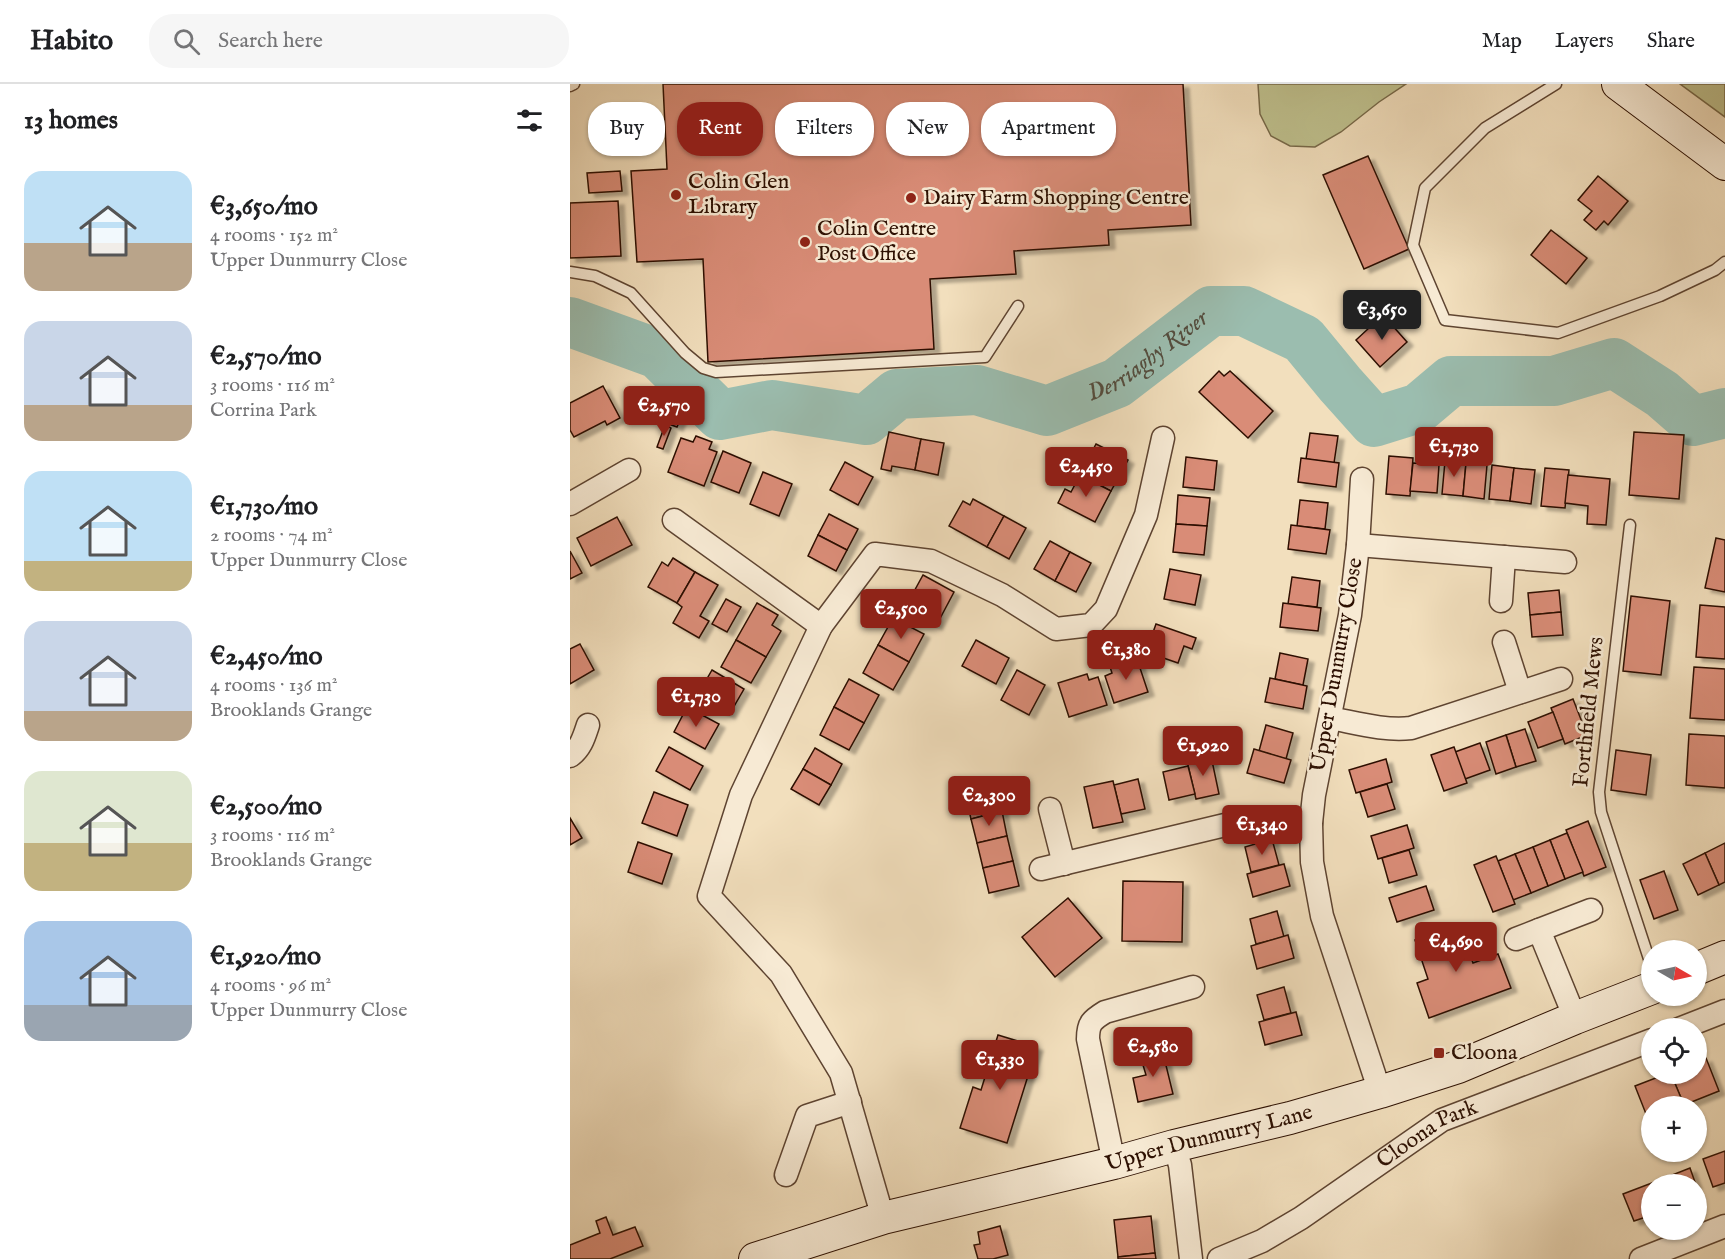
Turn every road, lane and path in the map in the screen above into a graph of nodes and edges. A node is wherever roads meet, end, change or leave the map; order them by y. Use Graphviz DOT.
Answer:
graph roads {
  1 [pos="574,84"];
  2 [pos="1556,84"];
  3 [pos="1618,84"];
  4 [pos="570,86"];
  5 [pos="1725,164"];
  6 [pos="1725,262"];
  7 [pos="570,272"];
  8 [pos="1018,306"];
  9 [pos="1163,438"];
  10 [pos="629,471"];
  11 [pos="1362,479"];
  12 [pos="570,504"];
  13 [pos="674,520"];
  14 [pos="1630,525"];
  15 [pos="1358,545"];
  16 [pos="1504,556"];
  17 [pos="1565,562"];
  18 [pos="1501,601"];
  19 [pos="820,626"];
  20 [pos="1504,642"];
  21 [pos="1561,679"];
  22 [pos="1520,693"];
  23 [pos="1330,718"];
  24 [pos="588,725"];
  25 [pos="570,756"];
  26 [pos="1050,809"];
  27 [pos="1311,823"];
  28 [pos="1064,864"];
  29 [pos="1041,869"];
  30 [pos="1591,910"];
  31 [pos="1539,930"];
  32 [pos="1516,939"];
  33 [pos="1643,940"];
  34 [pos="1725,957"];
  35 [pos="1707,964"];
  36 [pos="1193,987"];
  37 [pos="1641,992"];
  38 [pos="1725,1011"];
  39 [pos="1575,1018"];
  40 [pos="1707,1018"];
  41 [pos="1641,1044"];
  42 [pos="1380,1092"];
  43 [pos="850,1102"];
  44 [pos="1174,1146"];
  45 [pos="1114,1163"];
  46 [pos="786,1175"];
  47 [pos="883,1218"];
  48 [pos="1725,1226"];
  49 [pos="755,1259"];
  50 [pos="1191,1259"];
  51 [pos="1219,1259"];
  52 [pos="1641,1259"];
  1 -- 4 [label="lane"];
  2 -- 6 [label="lane"];
  3 -- 5 [label="street"];
  7 -- 8 [label="lane"];
  9 -- 19 [label="street"];
  10 -- 12 [label="street"];
  11 -- 15 [label="street, Upper Dunmurry Close"];
  13 -- 19 [label="street"];
  14 -- 33 [label="lane, Forthfield Mews"];
  15 -- 16 [label="street"];
  15 -- 23 [label="street, Upper Dunmurry Close"];
  16 -- 17 [label="street"];
  16 -- 18 [label="street"];
  19 -- 43 [label="street"];
  20 -- 22 [label="street"];
  21 -- 22 [label="street"];
  22 -- 23 [label="street"];
  23 -- 27 [label="street, Upper Dunmurry Close"];
  24 -- 25 [label="street"];
  26 -- 28 [label="street"];
  27 -- 28 [label="street"];
  27 -- 42 [label="street, Upper Dunmurry Close"];
  28 -- 29 [label="street"];
  30 -- 31 [label="street"];
  31 -- 32 [label="street"];
  31 -- 39 [label="street"];
  34 -- 35 [label="street"];
  36 -- 45 [label="street"];
  37 -- 39 [label="street, Upper Dunmurry Lane"];
  38 -- 40 [label="street"];
  39 -- 42 [label="street, Upper Dunmurry Lane"];
  41 -- 51 [label="street, Cloona Park"];
  42 -- 44 [label="street, Upper Dunmurry Lane"];
  43 -- 46 [label="street"];
  43 -- 47 [label="street"];
  44 -- 45 [label="street, Upper Dunmurry Lane"];
  44 -- 50 [label="street"];
  45 -- 47 [label="street, Upper Dunmurry Lane"];
  47 -- 49 [label="street, Upper Dunmurry Lane"];
  48 -- 52 [label="street"];
}
